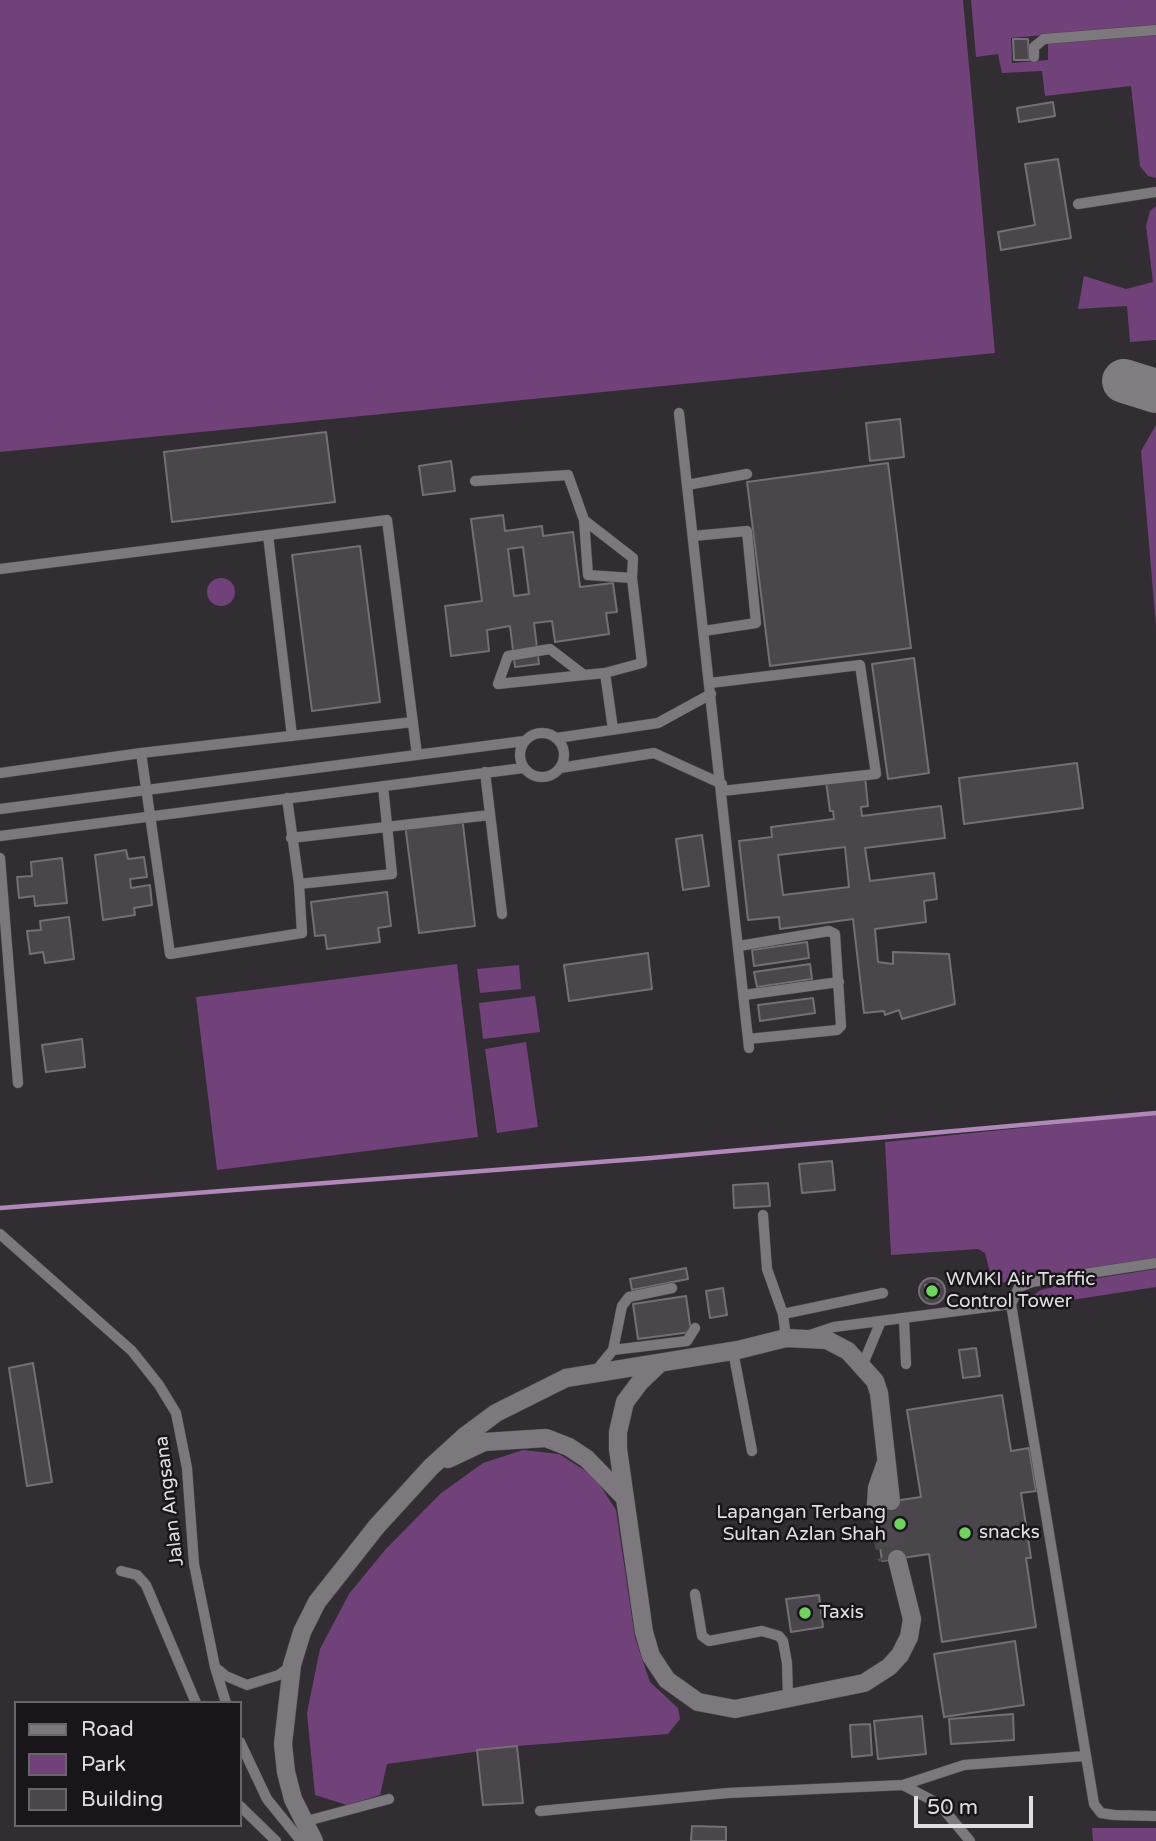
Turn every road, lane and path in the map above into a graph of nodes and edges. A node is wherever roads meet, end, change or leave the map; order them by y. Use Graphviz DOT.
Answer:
graph roads {
  1 [pos="1156,30"];
  2 [pos="1034,57"];
  3 [pos="1156,192"];
  4 [pos="1078,204"];
  5 [pos="678,413"];
  6 [pos="747,474"];
  7 [pos="475,481"];
  8 [pos="687,485"];
  9 [pos="584,520"];
  10 [pos="268,535"];
  11 [pos="693,536"];
  12 [pos="0,569"];
  13 [pos="632,578"];
  14 [pos="704,631"];
  15 [pos="605,673"];
  16 [pos="584,675"];
  17 [pos="710,683"];
  18 [pos="711,695"];
  19 [pos="413,722"];
  20 [pos="613,729"];
  21 [pos="292,736"];
  22 [pos="557,738"];
  23 [pos="524,741"];
  24 [pos="141,753"];
  25 [pos="417,755"];
  26 [pos="523,768"];
  27 [pos="560,768"];
  28 [pos="485,772"];
  29 [pos="0,773"];
  30 [pos="383,786"];
  31 [pos="722,787"];
  32 [pos="144,791"];
  33 [pos="287,799"];
  34 [pos="0,809"];
  35 [pos="490,815"];
  36 [pos="148,816"];
  37 [pos="388,826"];
  38 [pos="0,836"];
  39 [pos="291,838"];
  40 [pos="0,858"];
  41 [pos="299,884"];
  42 [pos="502,914"];
  43 [pos="739,946"];
  44 [pos="839,982"];
  45 [pos="744,995"];
  46 [pos="18,1083"];
  47 [pos="763,1215"];
  48 [pos="0,1234"];
  49 [pos="1156,1263"];
  50 [pos="672,1288"];
  51 [pos="883,1293"];
  52 [pos="1011,1304"];
  53 [pos="783,1314"];
  54 [pos="904,1319"];
  55 [pos="881,1321"];
  56 [pos="695,1328"];
  57 [pos="807,1337"];
  58 [pos="786,1338"];
  59 [pos="613,1350"];
  60 [pos="733,1351"];
  61 [pos="660,1363"];
  62 [pos="863,1364"];
  63 [pos="906,1364"];
  64 [pos="593,1374"];
  65 [pos="752,1451"];
  66 [pos="431,1467"];
  67 [pos="623,1496"];
  68 [pos="883,1503"];
  69 [pos="895,1565"];
  70 [pos="121,1571"];
  71 [pos="695,1594"];
  72 [pos="292,1665"];
  73 [pos="215,1667"];
  74 [pos="788,1698"];
  75 [pos="195,1701"];
  76 [pos="225,1701"];
  77 [pos="242,1746"];
  78 [pos="1085,1756"];
  79 [pos="904,1785"];
  80 [pos="389,1800"];
  81 [pos="242,1808"];
  82 [pos="540,1811"];
  83 [pos="1156,1816"];
  84 [pos="303,1822"];
  85 [pos="276,1841"];
  86 [pos="301,1841"];
  87 [pos="314,1841"];
  88 [pos="970,1841"];
  1 -- 2 [label="lane"];
  3 -- 4 [label="lane"];
  5 -- 8 [label="lane"];
  6 -- 8 [label="lane"];
  7 -- 9 [label="lane"];
  8 -- 11 [label="lane"];
  9 -- 13 [label="lane"];
  9 -- 13 [label="lane"];
  10 -- 12 [label="lane"];
  10 -- 19 [label="lane"];
  10 -- 21 [label="lane"];
  11 -- 14 [label="lane"];
  11 -- 14 [label="lane"];
  13 -- 15 [label="lane"];
  14 -- 17 [label="lane"];
  15 -- 16 [label="lane"];
  15 -- 20 [label="lane"];
  16 -- 16 [label="lane"];
  17 -- 18 [label="lane"];
  17 -- 31 [label="lane"];
  18 -- 20 [label="lane"];
  18 -- 31 [label="lane"];
  19 -- 21 [label="lane"];
  19 -- 25 [label="lane"];
  20 -- 22 [label="lane"];
  21 -- 24 [label="lane"];
  22 -- 23 [label="lane"];
  22 -- 27 [label="lane"];
  23 -- 25 [label="lane"];
  23 -- 26 [label="lane"];
  24 -- 29 [label="lane"];
  24 -- 32 [label="lane"];
  25 -- 32 [label="lane"];
  26 -- 27 [label="lane"];
  26 -- 28 [label="lane"];
  27 -- 31 [label="lane"];
  28 -- 30 [label="lane"];
  28 -- 35 [label="lane"];
  30 -- 33 [label="lane"];
  30 -- 37 [label="lane"];
  31 -- 43 [label="lane"];
  32 -- 34 [label="lane"];
  32 -- 36 [label="lane"];
  33 -- 36 [label="lane"];
  33 -- 39 [label="lane"];
  35 -- 37 [label="lane"];
  35 -- 42 [label="lane"];
  36 -- 38 [label="lane"];
  36 -- 41 [label="lane"];
  37 -- 39 [label="lane"];
  37 -- 41 [label="lane"];
  39 -- 41 [label="lane"];
  40 -- 46 [label="lane"];
  43 -- 44 [label="lane"];
  43 -- 45 [label="lane"];
  44 -- 45 [label="lane"];
  44 -- 45 [label="lane"];
  47 -- 53 [label="lane"];
  48 -- 73 [label="lane, Jalan Angsana"];
  49 -- 52 [label="lane"];
  50 -- 59 [label="lane"];
  51 -- 53 [label="lane"];
  52 -- 54 [label="lane"];
  52 -- 78 [label="lane"];
  53 -- 58 [label="lane"];
  54 -- 55 [label="lane"];
  54 -- 63 [label="lane"];
  55 -- 57 [label="lane"];
  55 -- 62 [label="lane"];
  56 -- 59 [label="lane"];
  57 -- 58 [label="street"];
  57 -- 62 [label="street"];
  58 -- 60 [label="street"];
  59 -- 64 [label="lane"];
  60 -- 61 [label="street"];
  60 -- 65 [label="lane"];
  61 -- 64 [label="street"];
  61 -- 67 [label="street"];
  62 -- 68 [label="street"];
  64 -- 66 [label="street"];
  66 -- 67 [label="street"];
  66 -- 72 [label="street"];
  67 -- 74 [label="street"];
  69 -- 74 [label="street"];
  70 -- 75 [label="lane"];
  71 -- 74 [label="lane"];
  72 -- 73 [label="lane"];
  72 -- 84 [label="street"];
  73 -- 76 [label="lane, Jalan Angsana"];
  77 -- 86 [label="lane"];
  78 -- 79 [label="lane"];
  78 -- 83 [label="lane"];
  79 -- 82 [label="lane"];
  79 -- 88 [label="lane"];
  80 -- 84 [label="lane"];
  81 -- 85 [label="lane"];
  84 -- 87 [label="street"];
}
